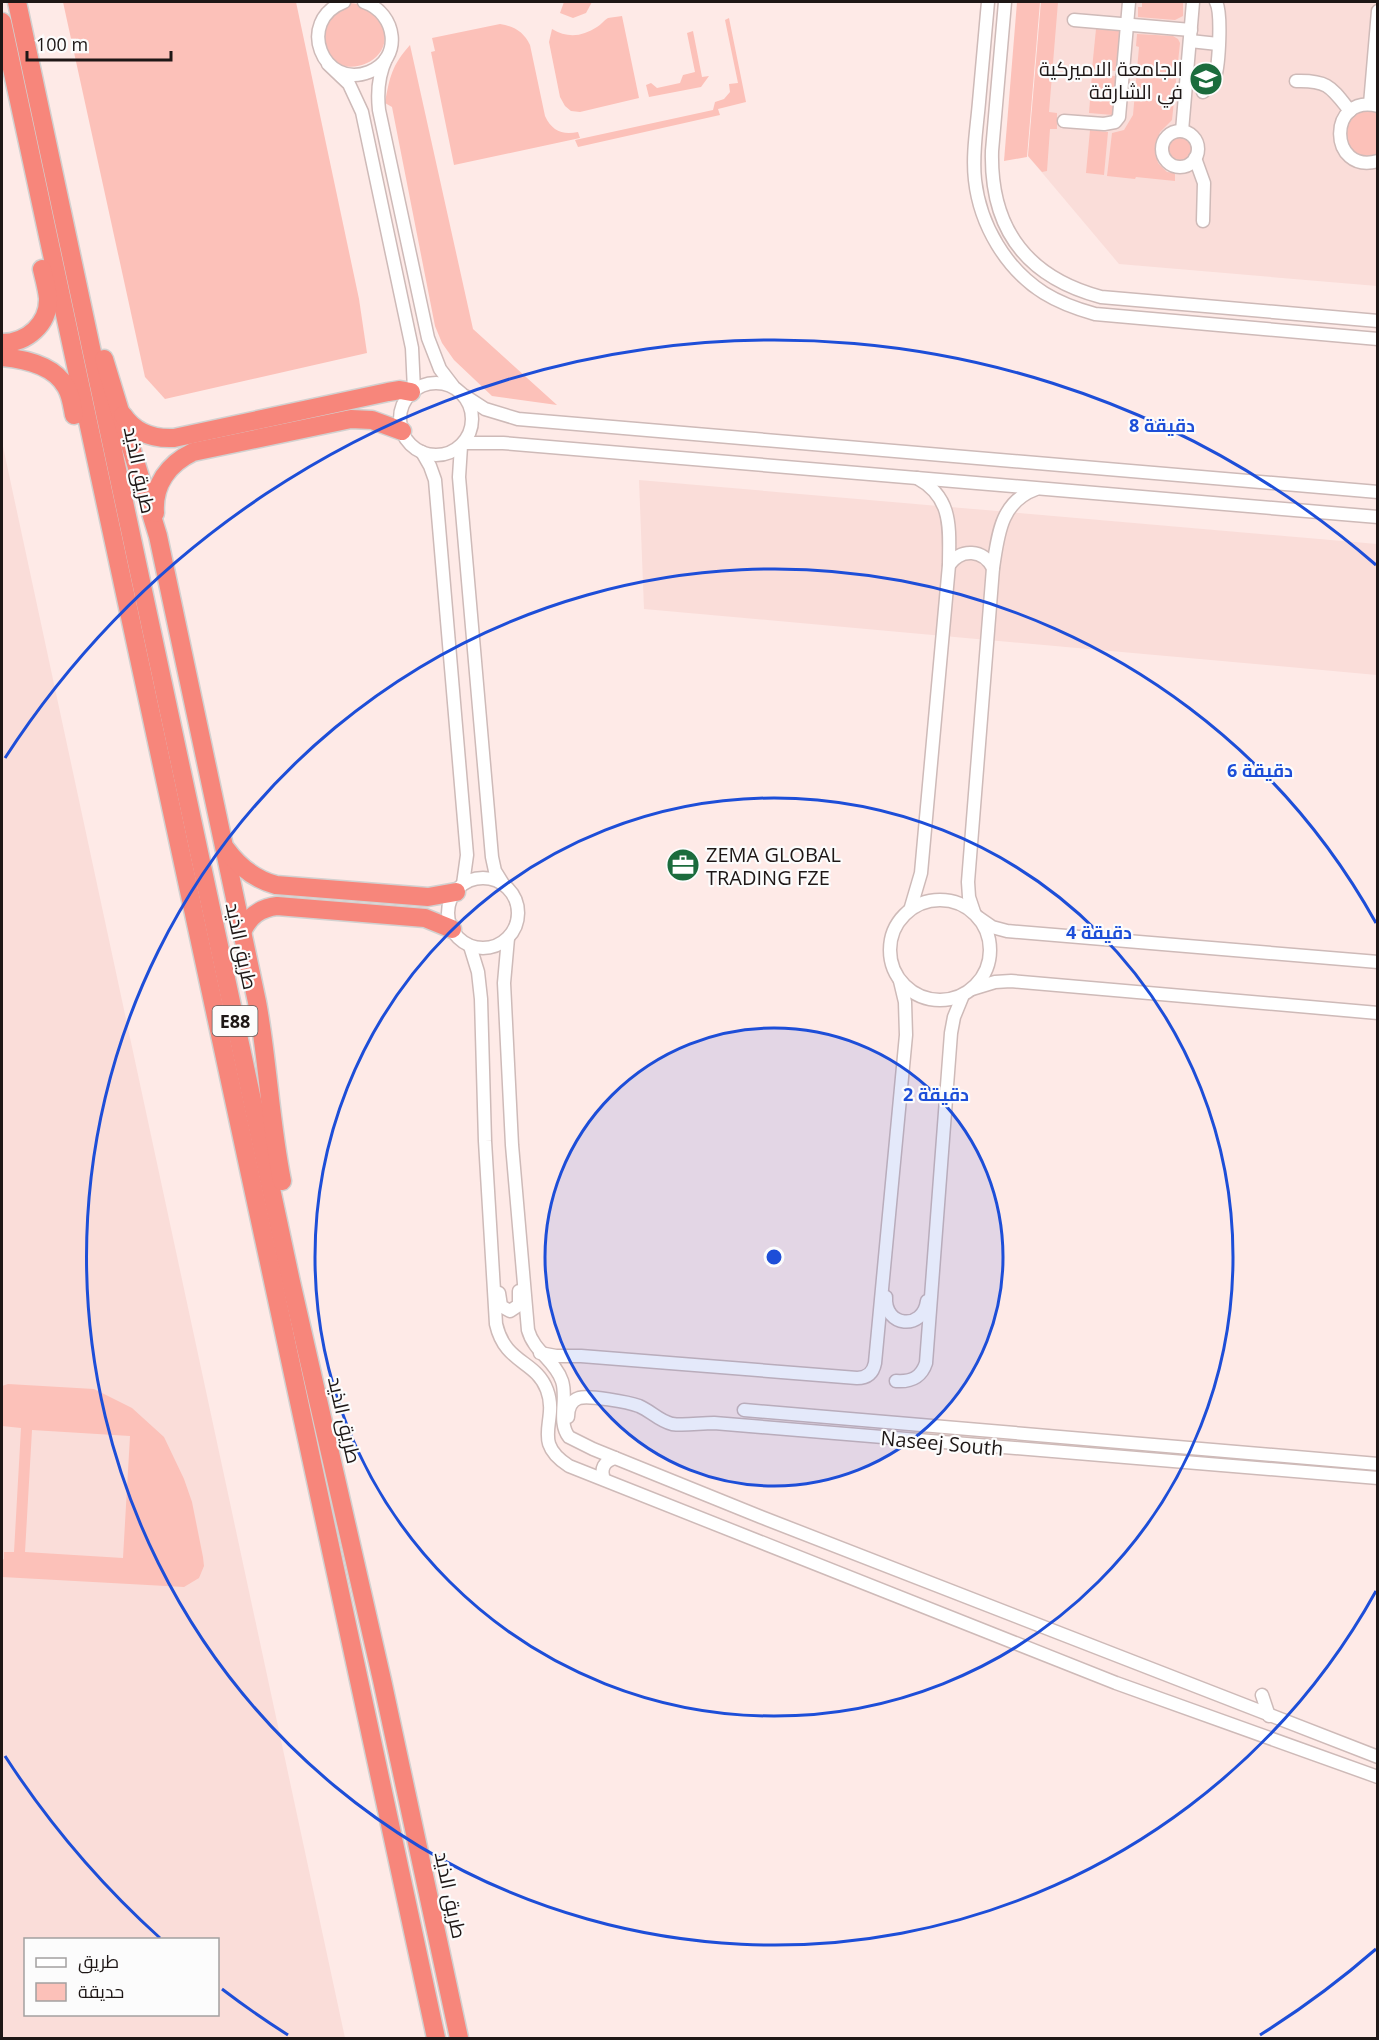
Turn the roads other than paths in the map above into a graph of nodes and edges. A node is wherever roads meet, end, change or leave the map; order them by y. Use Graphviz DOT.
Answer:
graph roads {
  1 [pos="17,2"];
  2 [pos="345,2"];
  3 [pos="368,2"];
  4 [pos="987,2"];
  5 [pos="1005,2"];
  6 [pos="1130,2"];
  7 [pos="1193,2"];
  8 [pos="1216,2"];
  9 [pos="328,7"];
  10 [pos="1377,11"];
  11 [pos="1074,20"];
  12 [pos="2,22"];
  13 [pos="1128,25"];
  14 [pos="1190,35"];
  15 [pos="1218,44"];
  16 [pos="386,59"];
  17 [pos="328,63"];
  18 [pos="1296,81"];
  19 [pos="1203,92"];
  20 [pos="1374,105"];
  21 [pos="1350,111"];
  22 [pos="1064,121"];
  23 [pos="1182,131"];
  24 [pos="26,135"];
  25 [pos="1196,158"];
  26 [pos="1377,161"];
  27 [pos="1203,221"];
  28 [pos="82,310"];
  29 [pos="1377,321"];
  30 [pos="1377,339"];
  31 [pos="2,343"];
  32 [pos="2,357"];
  33 [pos="453,387"];
  34 [pos="412,391"];
  35 [pos="465,396"];
  36 [pos="120,409"];
  37 [pos="402,431"];
  38 [pos="462,444"];
  39 [pos="422,452"];
  40 [pos="916,478"];
  41 [pos="1039,488"];
  42 [pos="1377,492"];
  43 [pos="1377,517"];
  44 [pos="109,520"];
  45 [pos="158,536"];
  46 [pos="949,565"];
  47 [pos="993,568"];
  48 [pos="223,843"];
  49 [pos="502,884"];
  50 [pos="459,888"];
  51 [pos="911,908"];
  52 [pos="976,915"];
  53 [pos="452,929"];
  54 [pos="242,932"];
  55 [pos="508,938"];
  56 [pos="470,946"];
  57 [pos="1377,962"];
  58 [pos="900,981"];
  59 [pos="967,992"];
  60 [pos="1377,1013"];
  61 [pos="493,1269"];
  62 [pos="522,1269"];
  63 [pos="884,1272"];
  64 [pos="933,1279"];
  65 [pos="291,1282"];
  66 [pos="539,1353"];
  67 [pos="896,1381"];
  68 [pos="744,1410"];
  69 [pos="593,1449"];
  70 [pos="615,1458"];
  71 [pos="1377,1464"];
  72 [pos="1377,1478"];
  73 [pos="604,1479"];
  74 [pos="1262,1695"];
  75 [pos="1269,1716"];
  76 [pos="1377,1758"];
  77 [pos="1377,1777"];
  78 [pos="436,2038"];
  79 [pos="459,2038"];
  1 -- 28 [label="highway, طريق الذيد / E88"];
  2 -- 9 [label="street"];
  3 -- 16 [label="street"];
  4 -- 30 [label="street"];
  5 -- 29 [label="street"];
  6 -- 13 [label="street"];
  7 -- 14 [label="street"];
  8 -- 15 [label="street"];
  9 -- 17 [label="street"];
  10 -- 20 [label="street"];
  11 -- 13 [label="street"];
  12 -- 24 [label="highway, طريق الذيد / E88"];
  13 -- 14 [label="street"];
  13 -- 22 [label="street"];
  14 -- 15 [label="street"];
  14 -- 23 [label="street"];
  15 -- 19 [label="street"];
  16 -- 17 [label="street"];
  16 -- 33 [label="street"];
  17 -- 34 [label="street"];
  18 -- 21 [label="street"];
  20 -- 21 [label="street"];
  21 -- 26 [label="street"];
  23 -- 25 [label="street"];
  23 -- 25 [label="street"];
  24 -- 31 [label="highway"];
  24 -- 44 [label="highway, طريق الذيد / E88"];
  25 -- 27 [label="street"];
  28 -- 36 [label="highway"];
  28 -- 65 [label="highway, طريق الذيد / E88"];
  32 -- 44 [label="highway"];
  33 -- 34 [label="street"];
  33 -- 35 [label="street"];
  34 -- 36 [label="highway"];
  34 -- 37 [label="street"];
  35 -- 38 [label="street"];
  35 -- 42 [label="street"];
  36 -- 45 [label="highway"];
  37 -- 39 [label="street"];
  37 -- 45 [label="highway"];
  38 -- 39 [label="street"];
  38 -- 40 [label="street"];
  38 -- 49 [label="street"];
  39 -- 50 [label="street"];
  40 -- 41 [label="street"];
  40 -- 46 [label="street"];
  41 -- 43 [label="street"];
  41 -- 47 [label="street"];
  44 -- 78 [label="highway, طريق الذيد / E88"];
  45 -- 48 [label="highway"];
  46 -- 47 [label="street"];
  46 -- 51 [label="street"];
  47 -- 52 [label="street"];
  48 -- 50 [label="highway"];
  48 -- 54 [label="highway"];
  49 -- 50 [label="street"];
  49 -- 55 [label="street"];
  50 -- 53 [label="street"];
  51 -- 52 [label="street"];
  51 -- 58 [label="street"];
  52 -- 57 [label="street"];
  52 -- 59 [label="street"];
  53 -- 54 [label="highway"];
  53 -- 56 [label="street"];
  54 -- 65 [label="highway"];
  55 -- 56 [label="street"];
  55 -- 62 [label="street"];
  56 -- 61 [label="street"];
  58 -- 59 [label="street"];
  58 -- 63 [label="street"];
  59 -- 60 [label="street"];
  59 -- 64 [label="street"];
  61 -- 62 [label="street"];
  61 -- 73 [label="street"];
  62 -- 66 [label="street"];
  63 -- 64 [label="street"];
  63 -- 66 [label="street"];
  64 -- 67 [label="street"];
  65 -- 79 [label="highway, طريق الذيد / E88"];
  66 -- 69 [label="street"];
  68 -- 71 [label="street"];
  69 -- 70 [label="street"];
  69 -- 72 [label="street, Naseej South"];
  70 -- 73 [label="street"];
  70 -- 75 [label="street"];
  73 -- 77 [label="street"];
  74 -- 75 [label="street"];
  75 -- 76 [label="street"];
}
